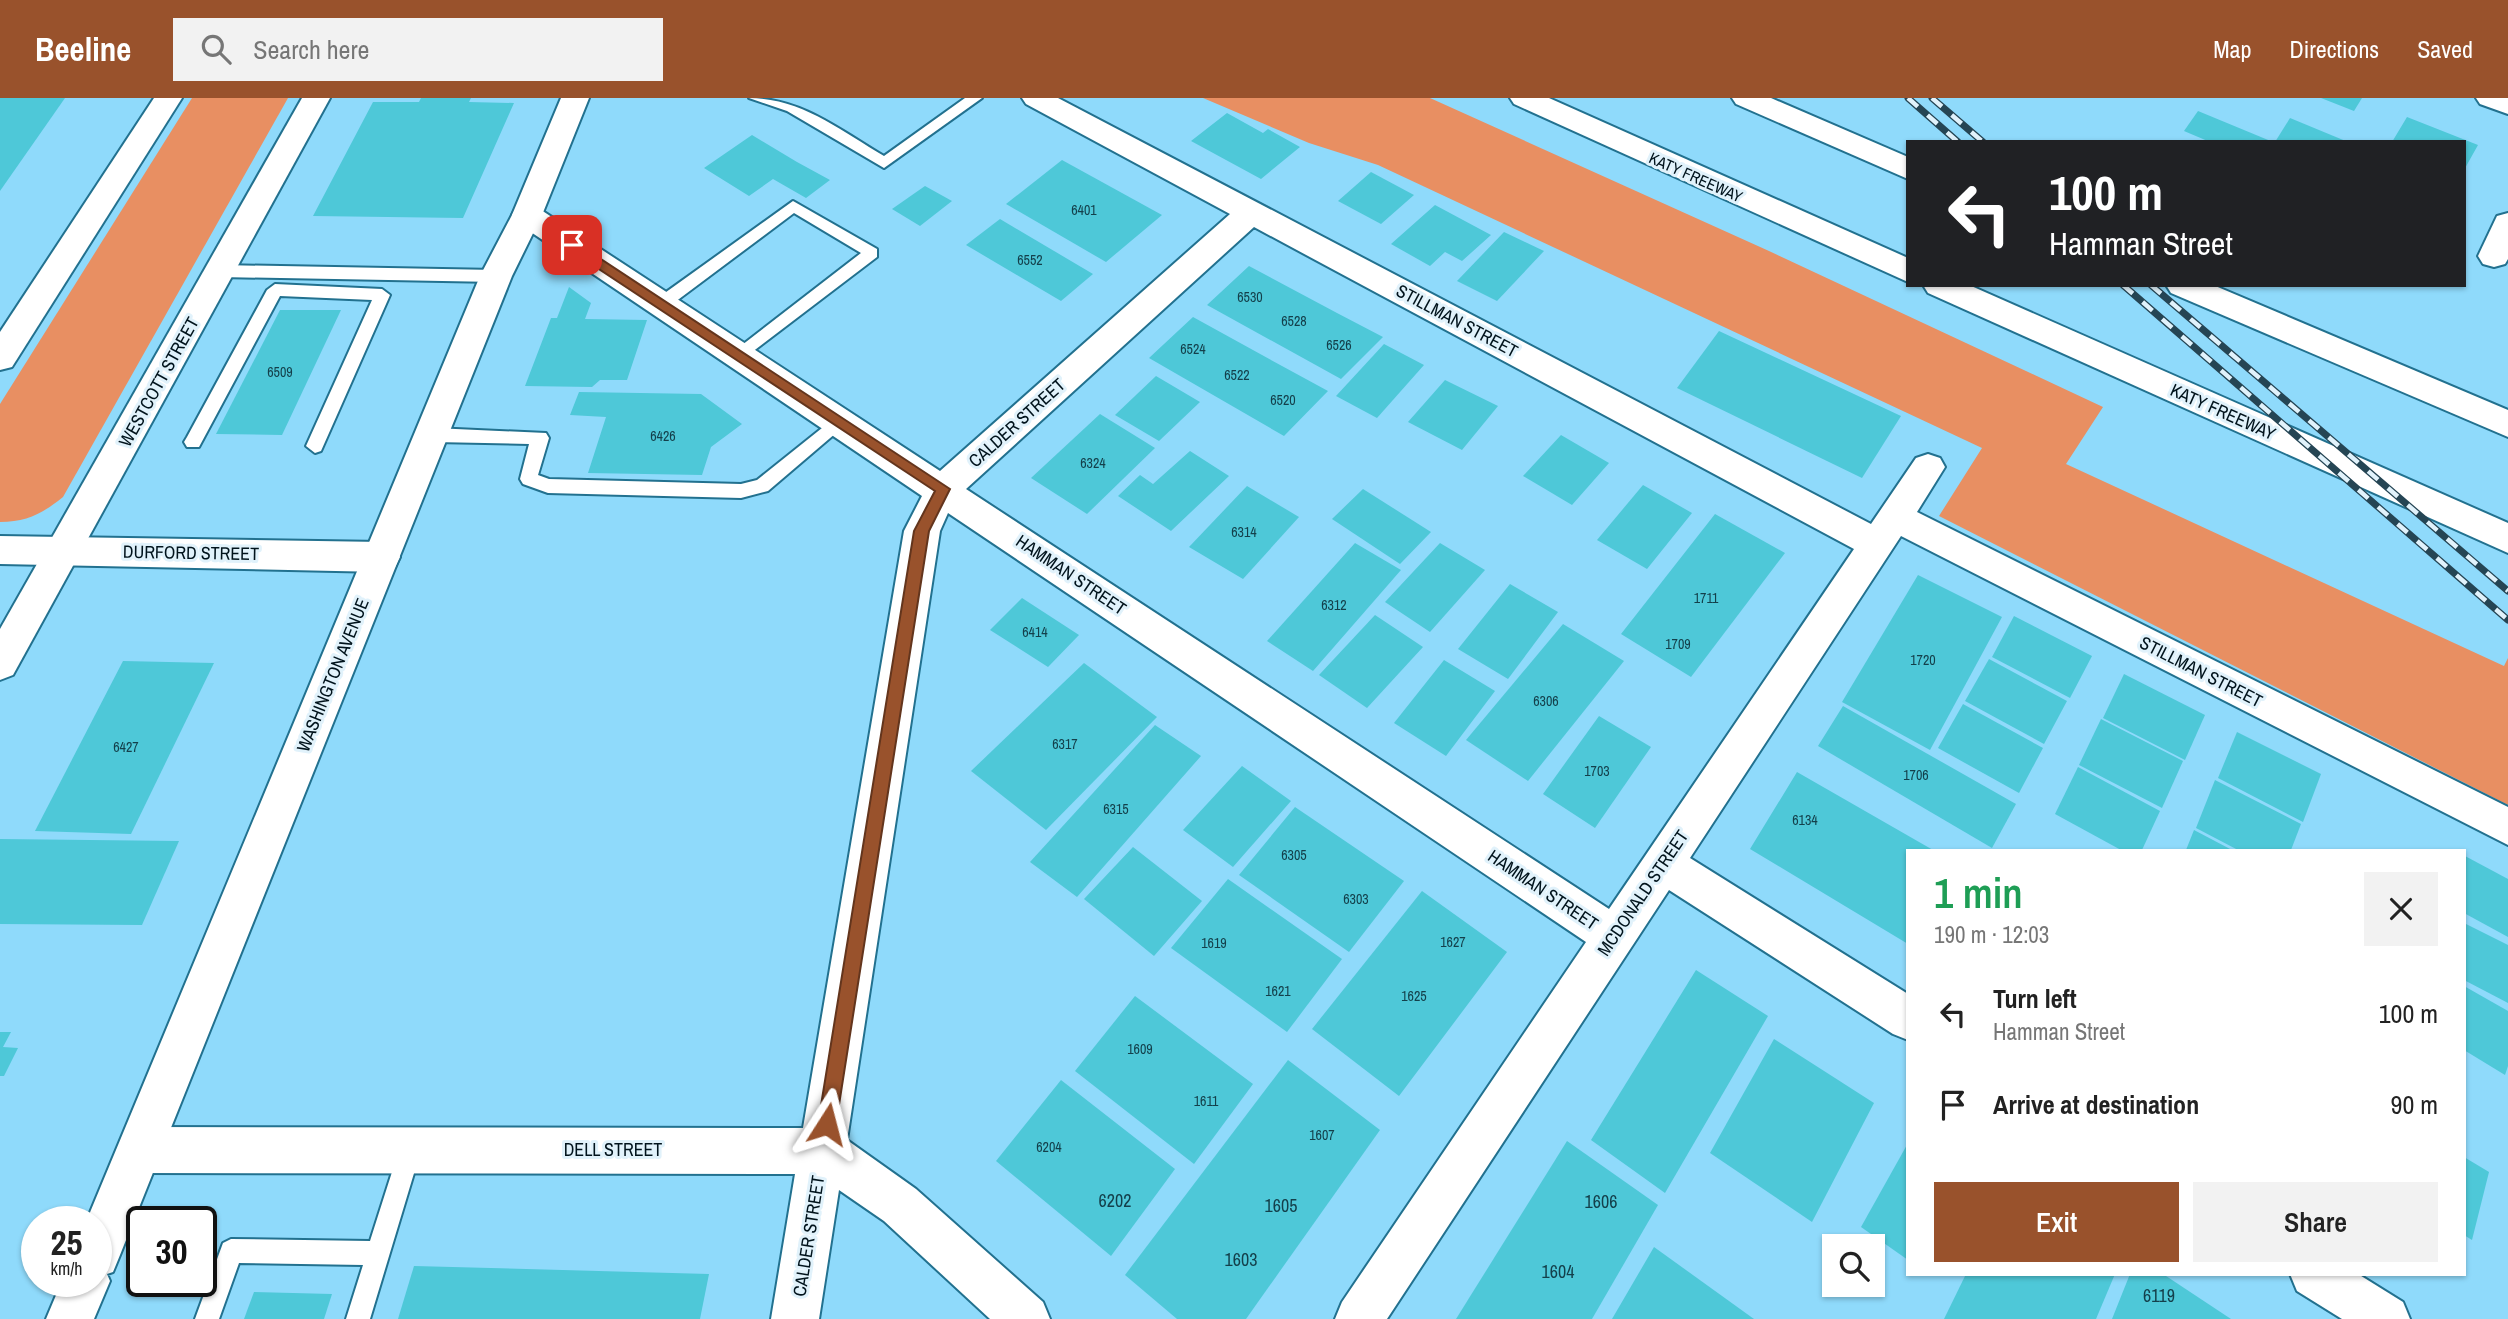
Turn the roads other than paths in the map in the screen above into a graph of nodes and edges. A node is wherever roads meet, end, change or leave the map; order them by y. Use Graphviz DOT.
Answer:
graph roads {
  1 [pos="168,98"];
  2 [pos="316,98"];
  3 [pos="575,98"];
  4 [pos="756,98"];
  5 [pos="975,98"];
  6 [pos="1036,98"];
  7 [pos="1496,98"];
  8 [pos="1524,98"];
  9 [pos="1746,98"];
  10 [pos="1769,98"];
  11 [pos="2490,98"];
  12 [pos="2508,104"];
  13 [pos="1833,137"];
  14 [pos="1627,146"];
  15 [pos="1906,168"];
  16 [pos="1251,212"];
  17 [pos="527,215"];
  18 [pos="2508,223"];
  19 [pos="2494,256"];
  20 [pos="1906,270"];
  21 [pos="220,271"];
  22 [pos="496,276"];
  23 [pos="1943,287"];
  24 [pos="2187,287"];
  25 [pos="661,304"];
  26 [pos="738,356"];
  27 [pos="0,358"];
  28 [pos="837,422"];
  29 [pos="2508,424"];
  30 [pos="434,435"];
  31 [pos="193,442"];
  32 [pos="314,446"];
  33 [pos="1928,467"];
  34 [pos="943,489"];
  35 [pos="1886,530"];
  36 [pos="2508,539"];
  37 [pos="0,550"];
  38 [pos="64,550"];
  39 [pos="382,556"];
  40 [pos="0,664"];
  41 [pos="2508,827"];
  42 [pos="1662,864"];
  43 [pos="1614,937"];
  44 [pos="1906,1018"];
  45 [pos="139,1150"];
  46 [pos="410,1150"];
  47 [pos="823,1151"];
  48 [pos="112,1216"];
  49 [pos="378,1254"];
  50 [pos="2317,1276"];
  51 [pos="79,1297"];
  52 [pos="70,1319"];
  53 [pos="207,1319"];
  54 [pos="358,1319"];
  55 [pos="795,1319"];
  56 [pos="1026,1319"];
  57 [pos="1359,1319"];
  58 [pos="2386,1319"];
  1 -- 27 [label="main road"];
  2 -- 21 [label="main road, WESTCOTT STREET"];
  3 -- 17 [label="main road, WASHINGTON AVENUE"];
  4 -- 5 [label="lane"];
  6 -- 16 [label="main road, STILLMAN STREET"];
  7 -- 14 [label="main road"];
  8 -- 14 [label="main road, KATY FREEWAY"];
  9 -- 13 [label="main road"];
  10 -- 13 [label="main road"];
  11 -- 12 [label="main road"];
  13 -- 15 [label="main road"];
  14 -- 20 [label="main road, KATY FREEWAY"];
  16 -- 34 [label="main road, CALDER STREET"];
  16 -- 35 [label="main road, STILLMAN STREET"];
  17 -- 22 [label="main road, WASHINGTON AVENUE"];
  17 -- 25 [label="main road, HAMMAN STREET"];
  18 -- 19 [label="main road"];
  21 -- 22 [label="lane"];
  21 -- 38 [label="main road, WESTCOTT STREET"];
  22 -- 30 [label="main road, WASHINGTON AVENUE"];
  23 -- 36 [label="main road, KATY FREEWAY"];
  24 -- 29 [label="main road"];
  25 -- 26 [label="main road, HAMMAN STREET"];
  25 -- 26 [label="lane"];
  26 -- 28 [label="main road, HAMMAN STREET"];
  28 -- 30 [label="lane"];
  28 -- 34 [label="main road, HAMMAN STREET"];
  30 -- 39 [label="main road, WASHINGTON AVENUE"];
  31 -- 32 [label="lane"];
  33 -- 35 [label="main road, MCDONALD STREET"];
  34 -- 43 [label="main road, HAMMAN STREET"];
  34 -- 47 [label="main road, CALDER STREET"];
  35 -- 41 [label="main road, STILLMAN STREET"];
  35 -- 42 [label="main road, MCDONALD STREET"];
  37 -- 38 [label="main road, DURFORD STREET"];
  38 -- 39 [label="main road, DURFORD STREET"];
  38 -- 40 [label="main road, WESTCOTT STREET"];
  39 -- 45 [label="main road, WASHINGTON AVENUE"];
  42 -- 43 [label="main road, MCDONALD STREET"];
  42 -- 44 [label="main road"];
  43 -- 57 [label="main road, MCDONALD STREET"];
  45 -- 46 [label="main road, DELL STREET"];
  45 -- 48 [label="main road, WASHINGTON AVENUE"];
  46 -- 47 [label="main road, DELL STREET"];
  46 -- 49 [label="lane"];
  47 -- 55 [label="main road, CALDER STREET"];
  47 -- 56 [label="main road"];
  49 -- 53 [label="lane"];
  49 -- 54 [label="lane"];
  50 -- 58 [label="main road"];
  51 -- 52 [label="main road"];
}
